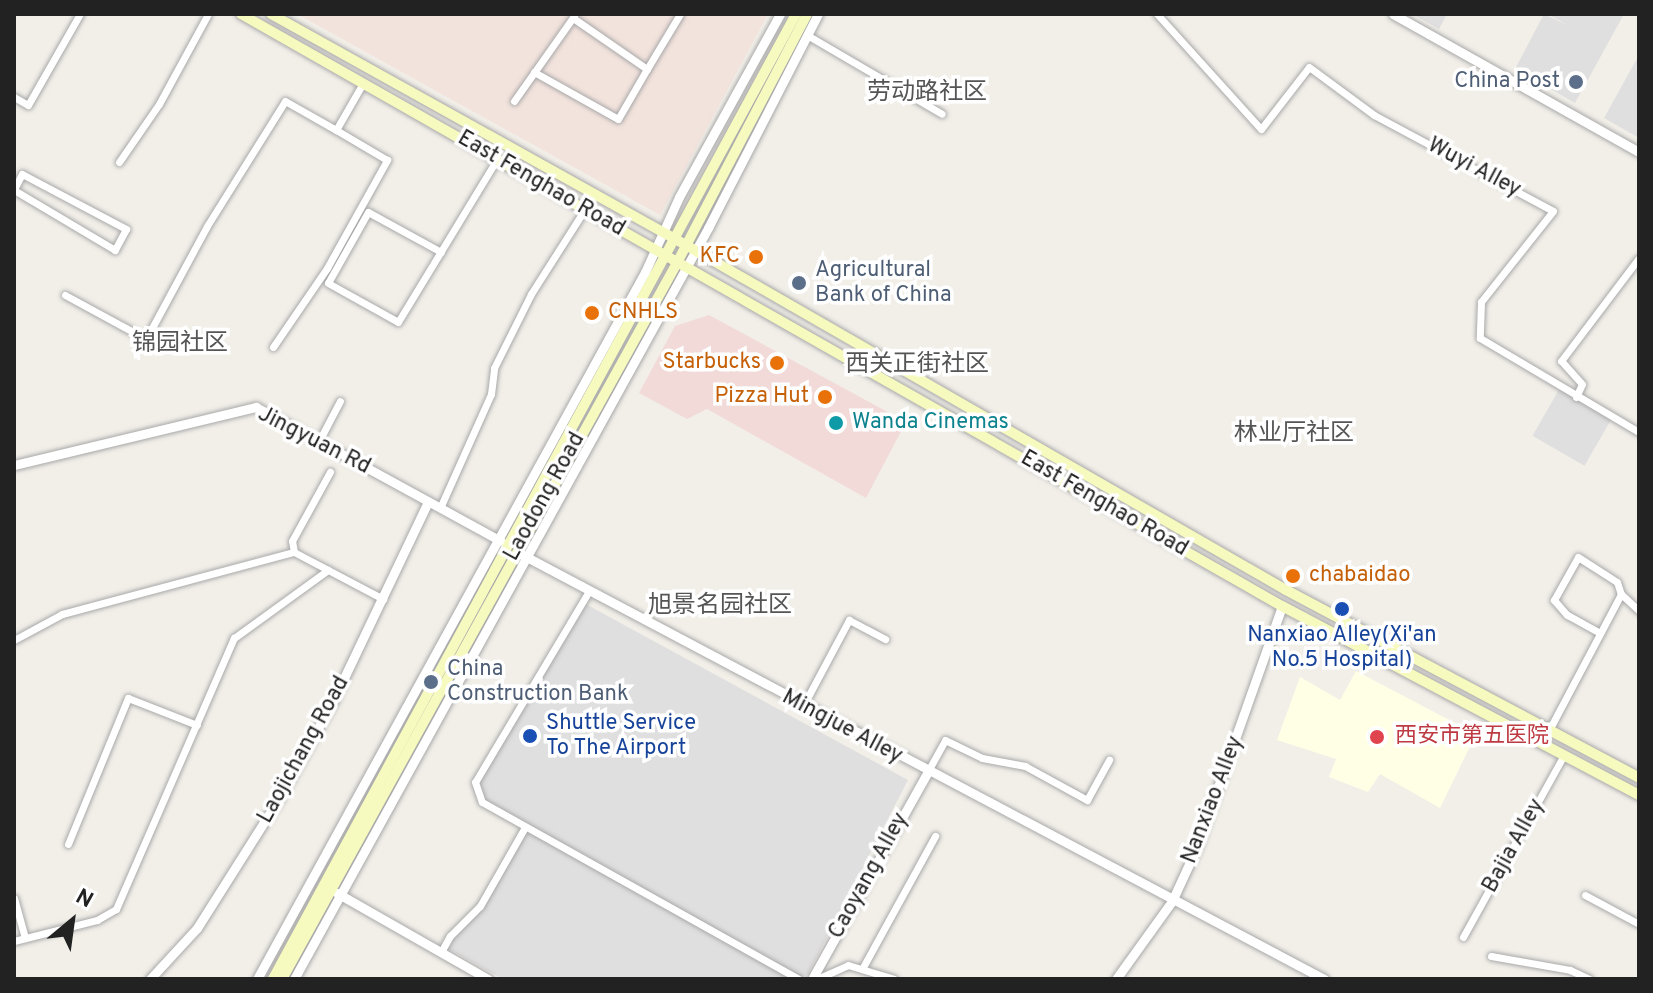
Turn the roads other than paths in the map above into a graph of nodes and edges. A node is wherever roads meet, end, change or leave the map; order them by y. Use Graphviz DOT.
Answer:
graph roads {
  1 [pos="80,14"];
  2 [pos="208,14"];
  3 [pos="241,14"];
  4 [pos="271,14"];
  5 [pos="680,14"];
  6 [pos="780,14"];
  7 [pos="796,14"];
  8 [pos="807,14"];
  9 [pos="818,14"];
  10 [pos="1157,14"];
  11 [pos="1393,14"];
  12 [pos="574,16"];
  13 [pos="807,35"];
  14 [pos="647,69"];
  15 [pos="534,72"];
  16 [pos="363,83"];
  17 [pos="14,97"];
  18 [pos="514,101"];
  19 [pos="942,114"];
  20 [pos="336,130"];
  21 [pos="1639,152"];
  22 [pos="497,159"];
  23 [pos="119,162"];
  24 [pos="14,190"];
  25 [pos="585,209"];
  26 [pos="663,233"];
  27 [pos="679,242"];
  28 [pos="656,249"];
  29 [pos="695,250"];
  30 [pos="441,252"];
  31 [pos="666,255"];
  32 [pos="1639,258"];
  33 [pos="682,264"];
  34 [pos="65,295"];
  35 [pos="273,347"];
  36 [pos="1576,397"];
  37 [pos="340,401"];
  38 [pos="1639,432"];
  39 [pos="319,441"];
  40 [pos="14,465"];
  41 [pos="330,472"];
  42 [pos="428,502"];
  43 [pos="440,508"];
  44 [pos="511,548"];
  45 [pos="294,552"];
  46 [pos="328,570"];
  47 [pos="589,591"];
  48 [pos="1621,594"];
  49 [pos="383,599"];
  50 [pos="1282,606"];
  51 [pos="1639,611"];
  52 [pos="1600,633"];
  53 [pos="885,639"];
  54 [pos="14,640"];
  55 [pos="803,706"];
  56 [pos="197,725"];
  57 [pos="1548,732"];
  58 [pos="1564,755"];
  59 [pos="1109,760"];
  60 [pos="927,773"];
  61 [pos="1639,778"];
  62 [pos="1639,795"];
  63 [pos="525,827"];
  64 [pos="935,836"];
  65 [pos="68,844"];
  66 [pos="331,890"];
  67 [pos="1585,895"];
  68 [pos="14,898"];
  69 [pos="1172,901"];
  70 [pos="1639,924"];
  71 [pos="1463,937"];
  72 [pos="25,938"];
  73 [pos="14,941"];
  74 [pos="441,952"];
  75 [pos="1491,956"];
  76 [pos="862,969"];
  77 [pos="150,979"];
  78 [pos="257,979"];
  79 [pos="273,979"];
  80 [pos="282,979"];
  81 [pos="294,979"];
  82 [pos="488,979"];
  83 [pos="799,979"];
  84 [pos="815,979"];
  85 [pos="894,979"];
  86 [pos="1116,979"];
  87 [pos="1324,979"];
  88 [pos="1589,979"];
  1 -- 17 [label="street"];
  2 -- 23 [label="street"];
  3 -- 16 [label="main road, East Fenghao Road"];
  4 -- 26 [label="main road, East Fenghao Road"];
  5 -- 14 [label="street"];
  6 -- 26 [label="street, Laodong Road"];
  7 -- 27 [label="main road, Laodong Road"];
  8 -- 27 [label="main road, Laodong Road"];
  9 -- 13 [label="street, Laodong Road"];
  10 -- 36 [label="street, Wuyi Alley"];
  11 -- 21 [label="street"];
  12 -- 14 [label="street"];
  12 -- 15 [label="street"];
  13 -- 19 [label="street"];
  13 -- 29 [label="street, Laodong Road"];
  14 -- 15 [label="street"];
  15 -- 18 [label="street"];
  16 -- 20 [label="street"];
  16 -- 22 [label="main road, East Fenghao Road"];
  20 -- 34 [label="street"];
  20 -- 35 [label="street"];
  22 -- 25 [label="main road, East Fenghao Road"];
  22 -- 30 [label="street"];
  24 -- 24 [label="street"];
  25 -- 28 [label="main road, East Fenghao Road"];
  25 -- 43 [label="street"];
  26 -- 27 [label="main road, East Fenghao Road"];
  26 -- 28 [label="street, Laodong Road"];
  27 -- 29 [label="main road, East Fenghao Road"];
  27 -- 31 [label="main road, Laodong Road"];
  27 -- 33 [label="main road, Laodong Road"];
  28 -- 31 [label="main road, East Fenghao Road"];
  28 -- 44 [label="street, Laodong Road"];
  29 -- 33 [label="street, Laodong Road"];
  29 -- 57 [label="main road, East Fenghao Road"];
  30 -- 30 [label="street"];
  31 -- 33 [label="main road, East Fenghao Road"];
  31 -- 44 [label="main road, Laodong Road"];
  32 -- 36 [label="street"];
  33 -- 44 [label="main road, Laodong Road"];
  33 -- 50 [label="main road, East Fenghao Road"];
  36 -- 38 [label="street, Wuyi Alley"];
  37 -- 39 [label="street"];
  39 -- 40 [label="street, Jingyuan Rd"];
  39 -- 42 [label="street, Jingyuan Rd"];
  41 -- 45 [label="street"];
  42 -- 43 [label="street, Jingyuan Rd"];
  42 -- 49 [label="street, Laojichang Road"];
  43 -- 44 [label="street, Jingyuan Rd"];
  44 -- 47 [label="street, Mingjue Alley"];
  44 -- 66 [label="main road, Laodong Road"];
  44 -- 66 [label="street, Laodong Road"];
  44 -- 78 [label="street, Laodong Road"];
  45 -- 46 [label="street"];
  45 -- 54 [label="street"];
  46 -- 49 [label="street"];
  46 -- 56 [label="street"];
  47 -- 55 [label="street, Mingjue Alley"];
  47 -- 63 [label="street"];
  48 -- 51 [label="street"];
  48 -- 52 [label="street"];
  48 -- 52 [label="street"];
  49 -- 77 [label="street, Laojichang Road"];
  50 -- 58 [label="main road, East Fenghao Road"];
  50 -- 69 [label="street, Nanxiao Alley"];
  52 -- 57 [label="street"];
  53 -- 55 [label="street"];
  55 -- 60 [label="street, Mingjue Alley"];
  56 -- 65 [label="street"];
  56 -- 72 [label="street"];
  57 -- 61 [label="main road, East Fenghao Road"];
  58 -- 62 [label="main road, East Fenghao Road"];
  58 -- 71 [label="street, Bajia Alley"];
  59 -- 60 [label="street"];
  60 -- 69 [label="street, Mingjue Alley"];
  60 -- 84 [label="street, Caoyang Alley"];
  63 -- 74 [label="street"];
  63 -- 83 [label="street"];
  64 -- 76 [label="street"];
  66 -- 74 [label="street"];
  66 -- 79 [label="main road, Laodong Road"];
  66 -- 80 [label="main road, Laodong Road"];
  66 -- 81 [label="street, Laodong Road"];
  67 -- 70 [label="street"];
  68 -- 72 [label="street"];
  69 -- 86 [label="street, Nanxiao Alley"];
  69 -- 87 [label="street, Mingjue Alley"];
  72 -- 73 [label="street"];
  74 -- 82 [label="street"];
  75 -- 88 [label="street"];
  76 -- 84 [label="street, Caoyang Alley"];
  76 -- 85 [label="street, Caoyang Alley"];
}
